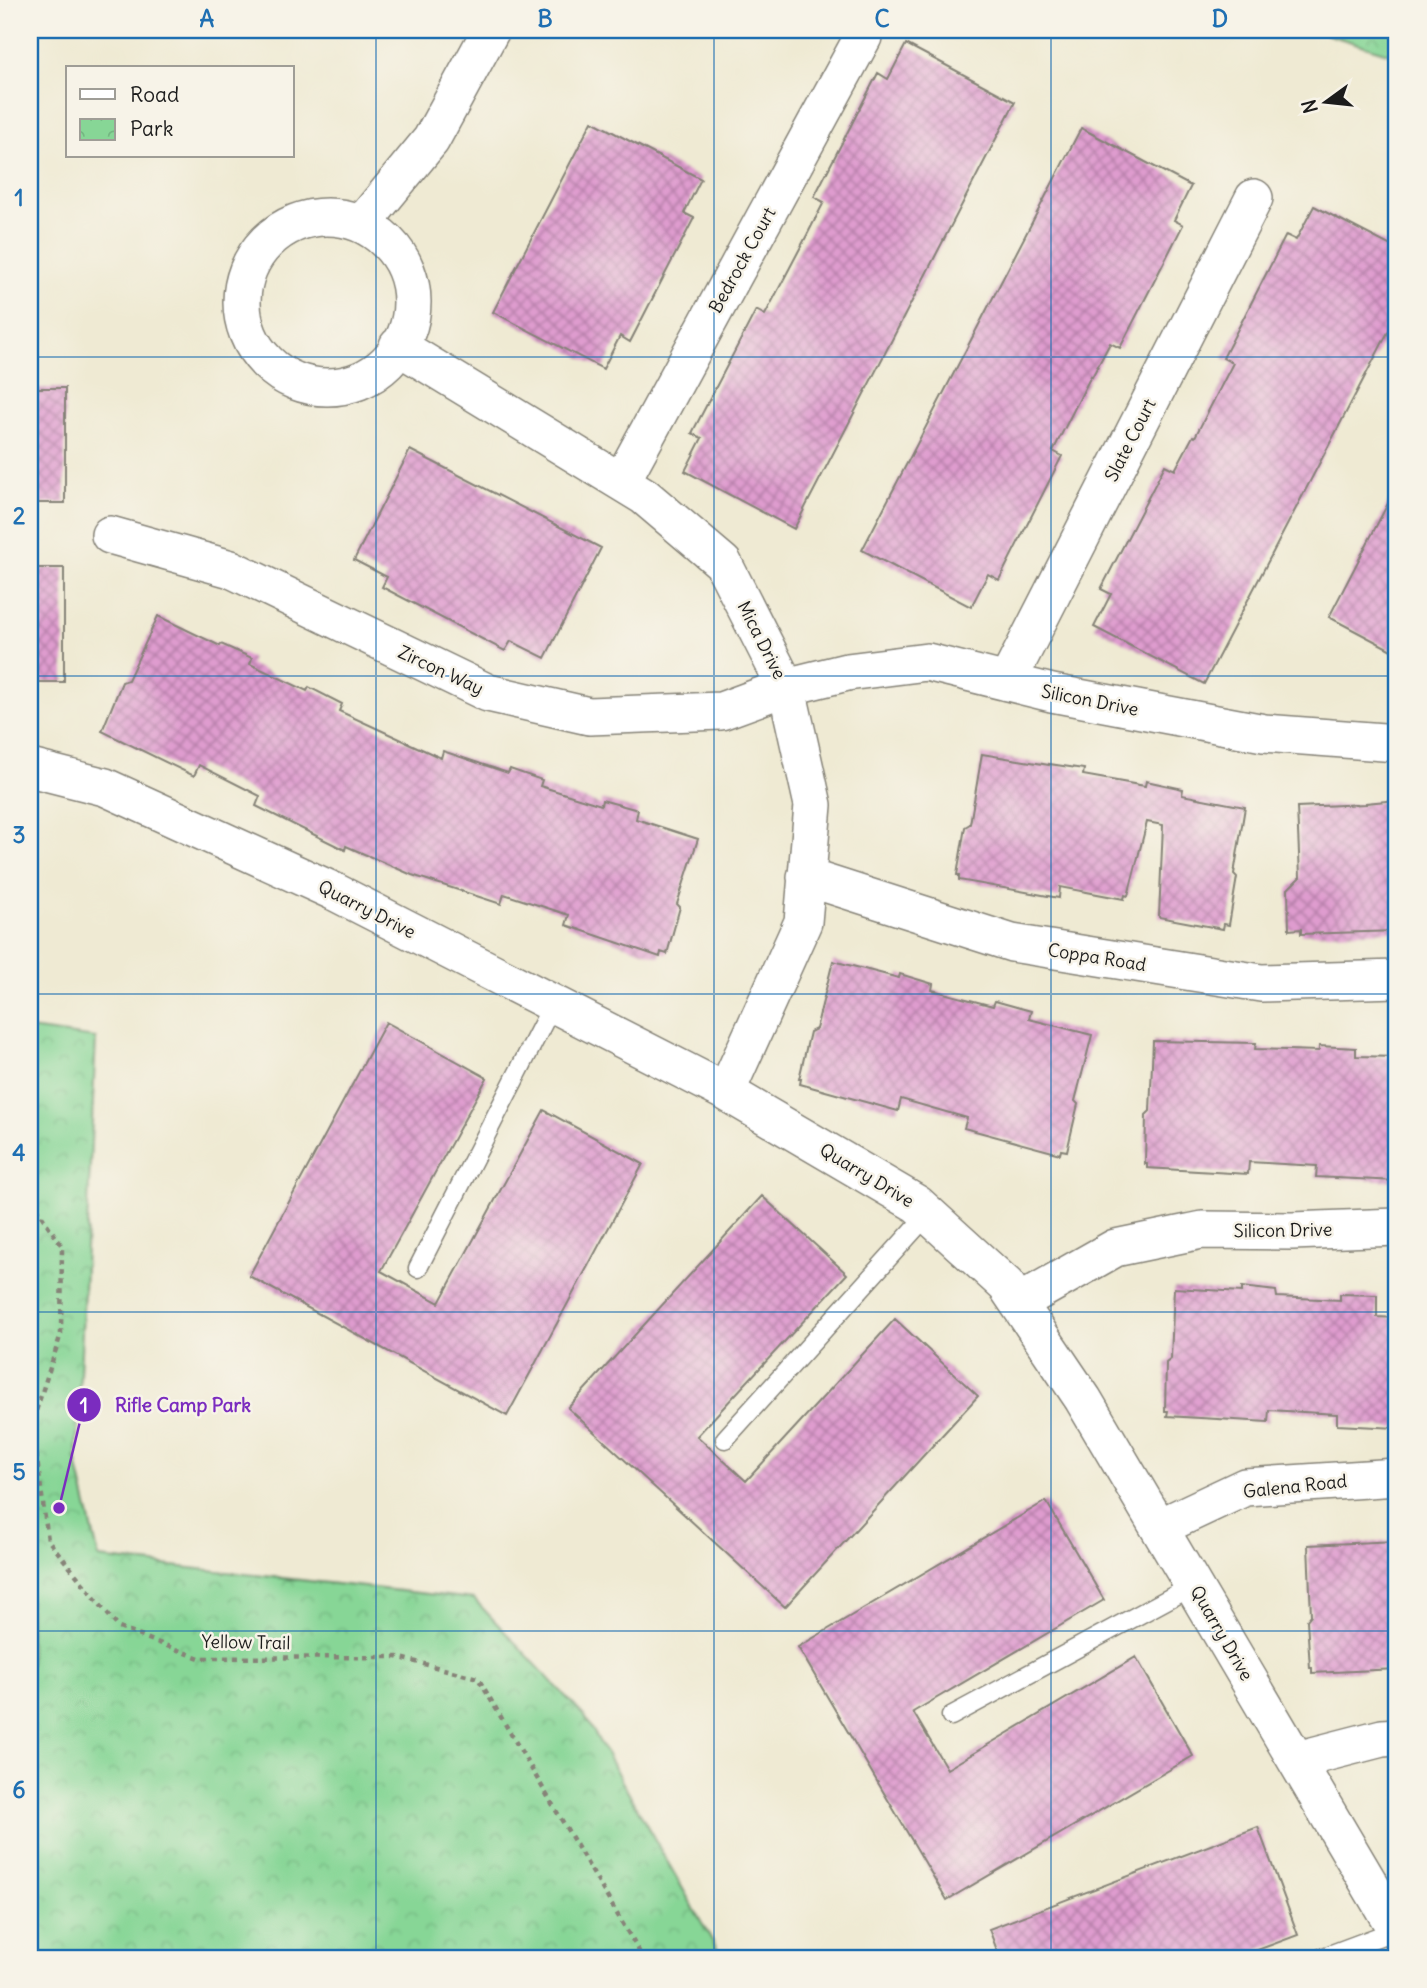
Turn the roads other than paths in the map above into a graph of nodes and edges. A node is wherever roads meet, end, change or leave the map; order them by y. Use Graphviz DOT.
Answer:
graph roads {
  1 [pos="491,30"];
  2 [pos="863,37"];
  3 [pos="1254,198"];
  4 [pos="362,224"];
  5 [pos="398,346"];
  6 [pos="621,482"];
  7 [pos="110,535"];
  8 [pos="1007,682"];
  9 [pos="786,687"];
  10 [pos="1397,743"];
  11 [pos="30,768"];
  12 [pos="806,877"];
  13 [pos="1397,979"];
  14 [pos="553,1004"];
  15 [pos="726,1092"];
  16 [pos="928,1214"];
  17 [pos="1397,1227"];
  18 [pos="418,1268"];
  19 [pos="1018,1303"];
  20 [pos="725,1439"];
  21 [pos="1397,1477"];
  22 [pos="1160,1527"];
  23 [pos="1194,1585"];
  24 [pos="951,1716"];
  25 [pos="1397,1737"];
  26 [pos="1297,1760"];
  27 [pos="1397,1931"];
  28 [pos="1321,1958"];
  1 -- 4 [label="street"];
  2 -- 6 [label="street, Bedrock Court"];
  3 -- 8 [label="street, Slate Court"];
  4 -- 5 [label="street"];
  4 -- 5 [label="street"];
  5 -- 6 [label="street, Mica Drive"];
  6 -- 9 [label="street, Mica Drive"];
  7 -- 9 [label="street, Zircon Way"];
  8 -- 9 [label="street, Silicon Drive"];
  8 -- 10 [label="street, Silicon Drive"];
  9 -- 12 [label="street, Mica Drive"];
  11 -- 14 [label="street, Quarry Drive"];
  12 -- 13 [label="street, Coppa Road"];
  12 -- 15 [label="street, Mica Drive"];
  14 -- 15 [label="street, Quarry Drive"];
  14 -- 18 [label="lane"];
  15 -- 16 [label="street, Quarry Drive"];
  16 -- 19 [label="street, Quarry Drive"];
  16 -- 20 [label="lane"];
  17 -- 19 [label="street, Silicon Drive"];
  19 -- 22 [label="street, Quarry Drive"];
  21 -- 22 [label="street, Galena Road"];
  22 -- 23 [label="street, Quarry Drive"];
  23 -- 24 [label="lane"];
  23 -- 26 [label="street, Quarry Drive"];
  25 -- 26 [label="street"];
  26 -- 27 [label="street, Quarry Drive"];
  27 -- 28 [label="lane"];
}
